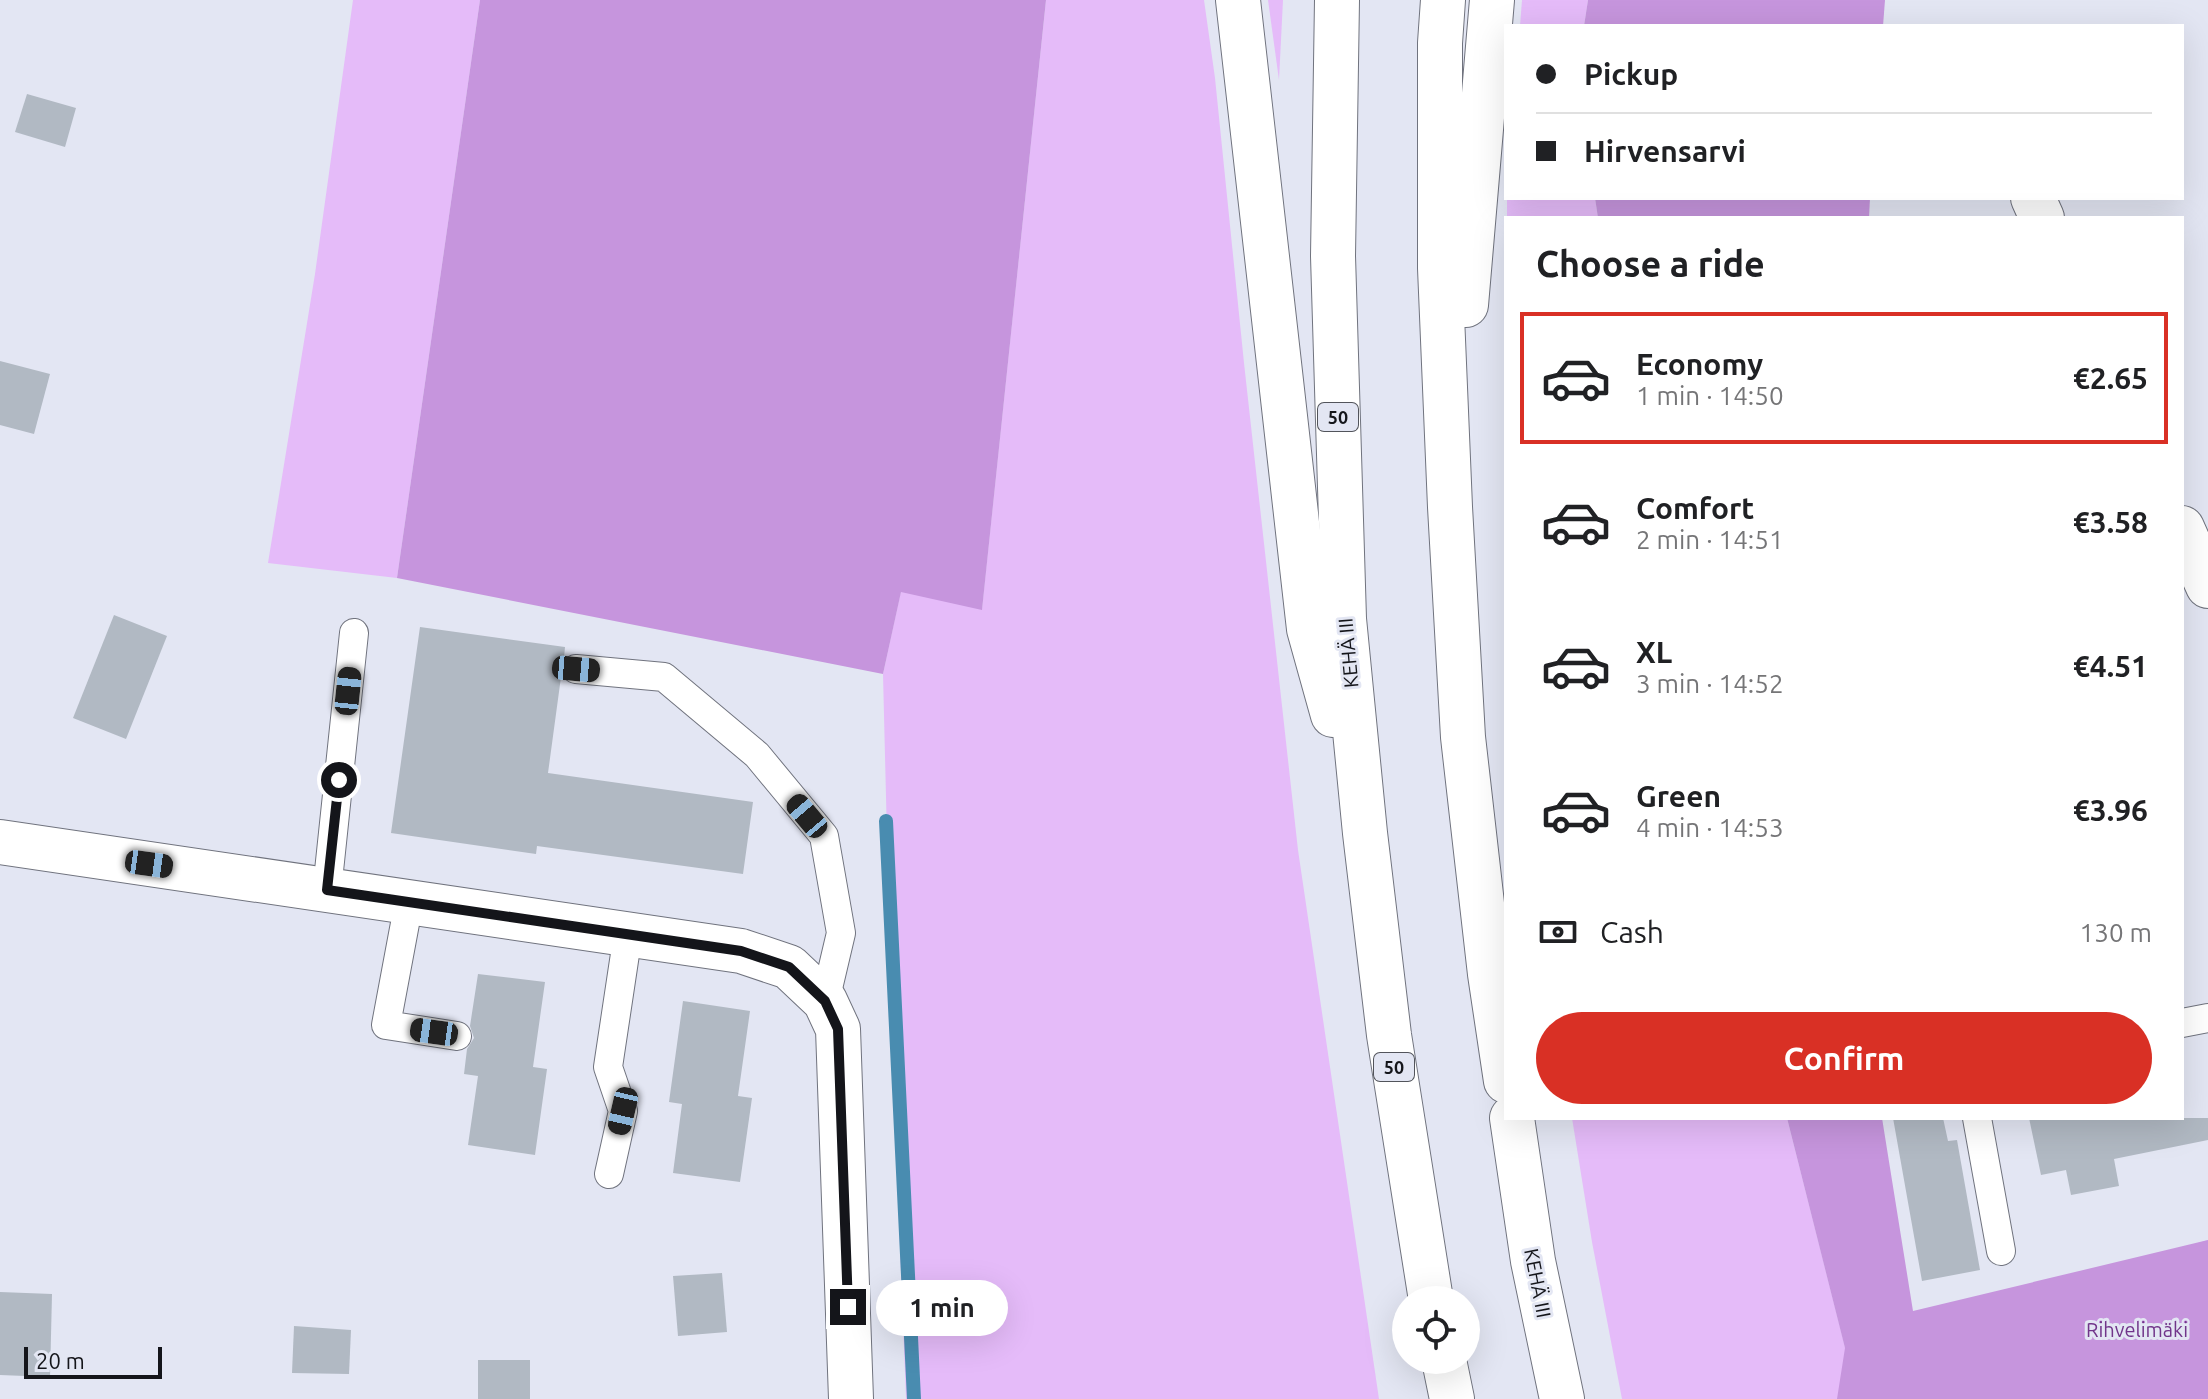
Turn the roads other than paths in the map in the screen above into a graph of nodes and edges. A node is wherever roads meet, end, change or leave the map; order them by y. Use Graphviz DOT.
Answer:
graph roads {
  1 [pos="1238,0"];
  2 [pos="1337,0"];
  3 [pos="1443,0"];
  4 [pos="1492,0"];
  5 [pos="1450,507"];
  6 [pos="2184,532"];
  7 [pos="2208,586"];
  8 [pos="354,633"];
  9 [pos="576,669"];
  10 [pos="1365,833"];
  11 [pos="0,842"];
  12 [pos="327,890"];
  13 [pos="409,902"];
  14 [pos="628,934"];
  15 [pos="825,1001"];
  16 [pos="2208,1018"];
  17 [pos="2184,1023"];
  18 [pos="457,1036"];
  19 [pos="1504,1068"];
  20 [pos="1512,1120"];
  21 [pos="1977,1120"];
  22 [pos="609,1174"];
  23 [pos="2001,1251"];
  24 [pos="1429,1286"];
  25 [pos="1447,1374"];
  26 [pos="851,1399"];
  27 [pos="1452,1399"];
  28 [pos="1562,1399"];
  1 -- 10 [label="main road"];
  2 -- 10 [label="main road, KEHÄ III / 50"];
  3 -- 5 [label="main road"];
  4 -- 5 [label="main road"];
  5 -- 19 [label="main road"];
  6 -- 7 [label="main road"];
  8 -- 12 [label="lane"];
  9 -- 15 [label="lane"];
  10 -- 24 [label="main road, KEHÄ III / 50"];
  11 -- 12 [label="main road"];
  12 -- 13 [label="main road"];
  13 -- 14 [label="main road"];
  13 -- 18 [label="lane"];
  14 -- 15 [label="main road"];
  14 -- 22 [label="lane"];
  15 -- 26 [label="main road"];
  16 -- 17 [label="lane"];
  20 -- 28 [label="main road, KEHÄ III"];
  21 -- 23 [label="lane"];
  25 -- 27 [label="main road"];
}
